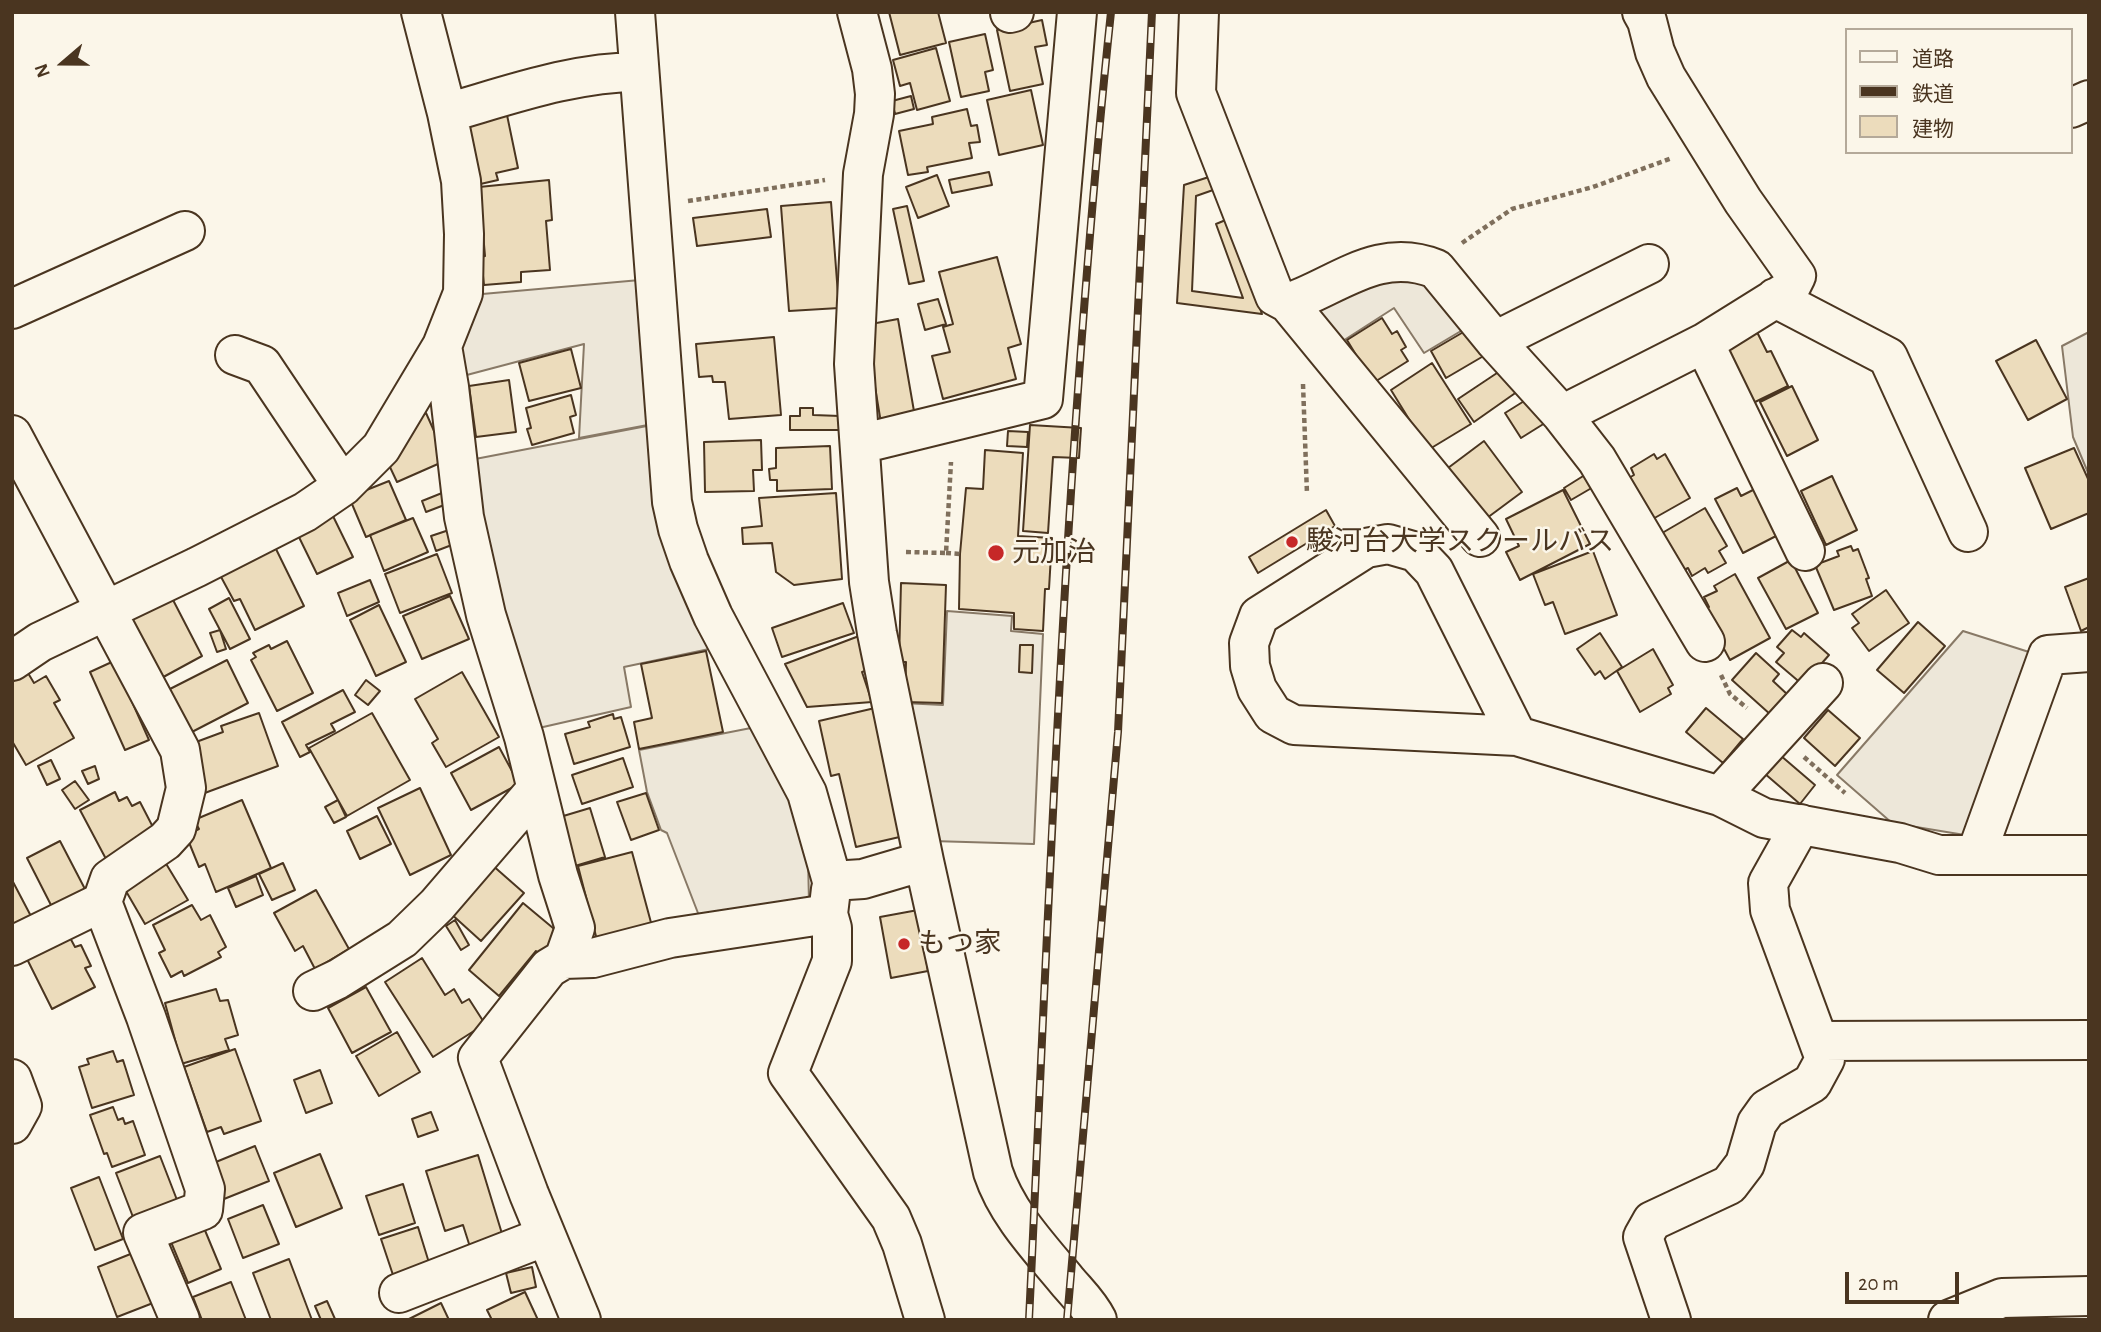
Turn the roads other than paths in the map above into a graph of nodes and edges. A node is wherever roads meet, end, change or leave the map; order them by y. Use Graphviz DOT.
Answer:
graph roads {
  1 [pos="421,12"];
  2 [pos="635,12"];
  3 [pos="857,12"];
  4 [pos="1077,12"];
  5 [pos="1199,12"];
  6 [pos="1642,12"];
  7 [pos="639,72"];
  8 [pos="2089,100"];
  9 [pos="2073,107"];
  10 [pos="447,113"];
  11 [pos="185,231"];
  12 [pos="1649,264"];
  13 [pos="1775,298"];
  14 [pos="1288,303"];
  15 [pos="12,309"];
  16 [pos="1495,341"];
  17 [pos="1704,343"];
  18 [pos="442,346"];
  19 [pos="235,355"];
  20 [pos="1563,415"];
  21 [pos="12,435"];
  22 [pos="860,444"];
  23 [pos="343,486"];
  24 [pos="1968,532"];
  25 [pos="1480,537"];
  26 [pos="1805,551"];
  27 [pos="106,610"];
  28 [pos="1705,642"];
  29 [pos="2089,652"];
  30 [pos="12,661"];
  31 [pos="1823,684"];
  32 [pos="1517,736"];
  33 [pos="536,790"];
  34 [pos="1709,793"];
  35 [pos="1801,824"];
  36 [pos="1976,855"];
  37 [pos="2089,855"];
  38 [pos="924,861"];
  39 [pos="830,897"];
  40 [pos="102,902"];
  41 [pos="12,946"];
  42 [pos="564,959"];
  43 [pos="313,991"];
  44 [pos="2089,1040"];
  45 [pos="1819,1041"];
  46 [pos="12,1079"];
  47 [pos="12,1124"];
  48 [pos="546,1236"];
  49 [pos="399,1293"];
  50 [pos="2089,1296"];
  51 [pos="180,1320"];
  52 [pos="581,1320"];
  53 [pos="925,1320"];
  54 [pos="1097,1320"];
  55 [pos="1671,1320"];
  56 [pos="1948,1320"];
  1 -- 10 [label="street"];
  2 -- 7 [label="street"];
  3 -- 22 [label="street"];
  4 -- 22 [label="street"];
  5 -- 14 [label="street"];
  6 -- 13 [label="street"];
  7 -- 10 [label="street"];
  7 -- 39 [label="street"];
  8 -- 9 [label="street"];
  10 -- 18 [label="street"];
  11 -- 15 [label="street"];
  12 -- 16 [label="street"];
  13 -- 17 [label="street"];
  13 -- 24 [label="street"];
  14 -- 16 [label="street"];
  14 -- 25 [label="street"];
  16 -- 20 [label="street"];
  17 -- 20 [label="street"];
  17 -- 26 [label="street"];
  18 -- 23 [label="street"];
  18 -- 33 [label="street"];
  19 -- 23 [label="street"];
  20 -- 28 [label="street"];
  21 -- 27 [label="street"];
  22 -- 38 [label="street"];
  23 -- 27 [label="street"];
  27 -- 30 [label="street"];
  27 -- 40 [label="street"];
  29 -- 36 [label="street"];
  31 -- 34 [label="street"];
  32 -- 32 [label="street"];
  32 -- 34 [label="street"];
  33 -- 42 [label="street"];
  33 -- 43 [label="street"];
  34 -- 35 [label="street"];
  35 -- 36 [label="street"];
  35 -- 45 [label="street"];
  36 -- 37 [label="street"];
  38 -- 39 [label="street"];
  38 -- 54 [label="street"];
  39 -- 42 [label="street"];
  39 -- 53 [label="street"];
  40 -- 41 [label="street"];
  40 -- 51 [label="street"];
  42 -- 48 [label="street"];
  44 -- 45 [label="street"];
  45 -- 55 [label="street"];
  46 -- 47 [label="street"];
  48 -- 49 [label="street"];
  48 -- 52 [label="street"];
  50 -- 56 [label="street"];
}
